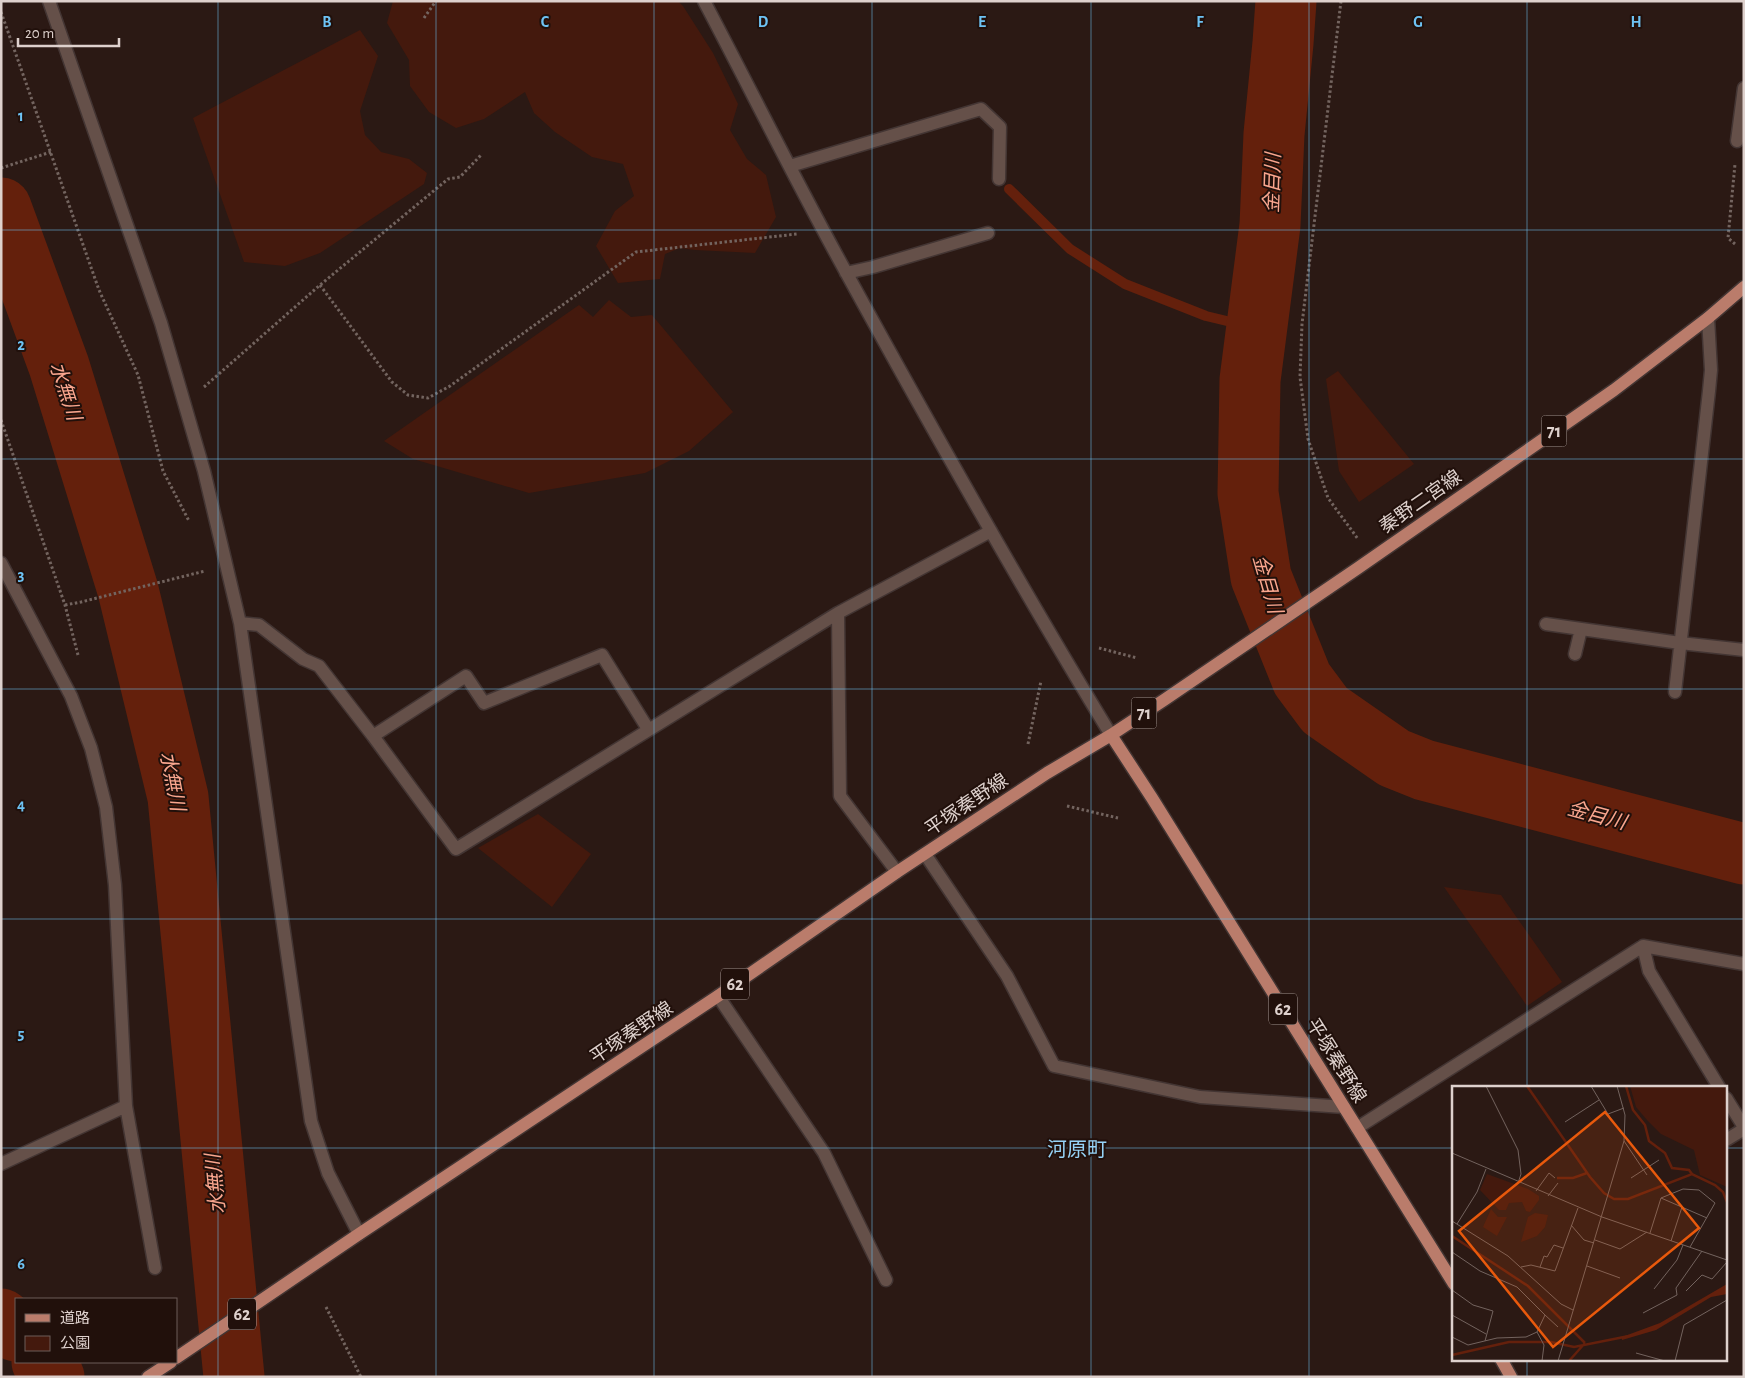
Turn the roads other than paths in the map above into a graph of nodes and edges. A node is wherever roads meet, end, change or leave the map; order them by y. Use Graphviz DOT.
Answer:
graph roads {
  1 [pos="49,1"];
  2 [pos="706,2"];
  3 [pos="1744,88"];
  4 [pos="1737,141"];
  5 [pos="790,166"];
  6 [pos="999,179"];
  7 [pos="988,233"];
  8 [pos="846,273"];
  9 [pos="1744,287"];
  10 [pos="1708,318"];
  11 [pos="991,531"];
  12 [pos="1,563"];
  13 [pos="838,613"];
  14 [pos="240,623"];
  15 [pos="1546,624"];
  16 [pos="1581,629"];
  17 [pos="1680,643"];
  18 [pos="1744,650"];
  19 [pos="1575,654"];
  20 [pos="1675,692"];
  21 [pos="648,729"];
  22 [pos="1111,735"];
  23 [pos="373,736"];
  24 [pos="925,854"];
  25 [pos="897,872"];
  26 [pos="1643,946"];
  27 [pos="1744,964"];
  28 [pos="718,996"];
  29 [pos="1718,1086"];
  30 [pos="1728,1101"];
  31 [pos="126,1106"];
  32 [pos="1344,1108"];
  33 [pos="1357,1128"];
  34 [pos="1744,1128"];
  35 [pos="1728,1139"];
  36 [pos="1,1164"];
  37 [pos="359,1234"];
  38 [pos="155,1268"];
  39 [pos="886,1280"];
  40 [pos="1452,1281"];
  41 [pos="178,1357"];
  42 [pos="1501,1360"];
  43 [pos="169,1363"];
  44 [pos="148,1377"];
  45 [pos="1512,1377"];
  1 -- 14 [label="street"];
  2 -- 5 [label="street"];
  3 -- 4 [label="street"];
  5 -- 6 [label="street"];
  5 -- 8 [label="street"];
  7 -- 8 [label="street"];
  8 -- 11 [label="street"];
  9 -- 10 [label="main road, 秦野二宮線 / 71"];
  10 -- 17 [label="street"];
  10 -- 22 [label="main road, 秦野二宮線 / 71"];
  11 -- 13 [label="street"];
  11 -- 22 [label="street"];
  12 -- 31 [label="street"];
  13 -- 21 [label="street"];
  13 -- 25 [label="street"];
  14 -- 23 [label="street"];
  14 -- 37 [label="street"];
  15 -- 16 [label="street"];
  16 -- 17 [label="street"];
  16 -- 19 [label="street"];
  17 -- 18 [label="street"];
  17 -- 20 [label="street"];
  21 -- 23 [label="street"];
  21 -- 23 [label="street"];
  22 -- 24 [label="main road, 平塚秦野線 / 62"];
  22 -- 32 [label="main road, 平塚秦野線 / 62"];
  24 -- 25 [label="main road, 平塚秦野線 / 62"];
  24 -- 32 [label="street"];
  25 -- 28 [label="main road, 平塚秦野線 / 62"];
  26 -- 27 [label="street"];
  26 -- 29 [label="street"];
  26 -- 33 [label="street"];
  28 -- 37 [label="main road, 平塚秦野線 / 62"];
  28 -- 39 [label="street"];
  30 -- 34 [label="street"];
  31 -- 36 [label="street"];
  31 -- 38 [label="street"];
  32 -- 33 [label="main road, 平塚秦野線 / 62"];
  33 -- 40 [label="main road, 平塚秦野線 / 62"];
  34 -- 35 [label="street"];
  37 -- 41 [label="main road, 平塚秦野線 / 62"];
  42 -- 45 [label="main road"];
  43 -- 44 [label="main road"];
}
